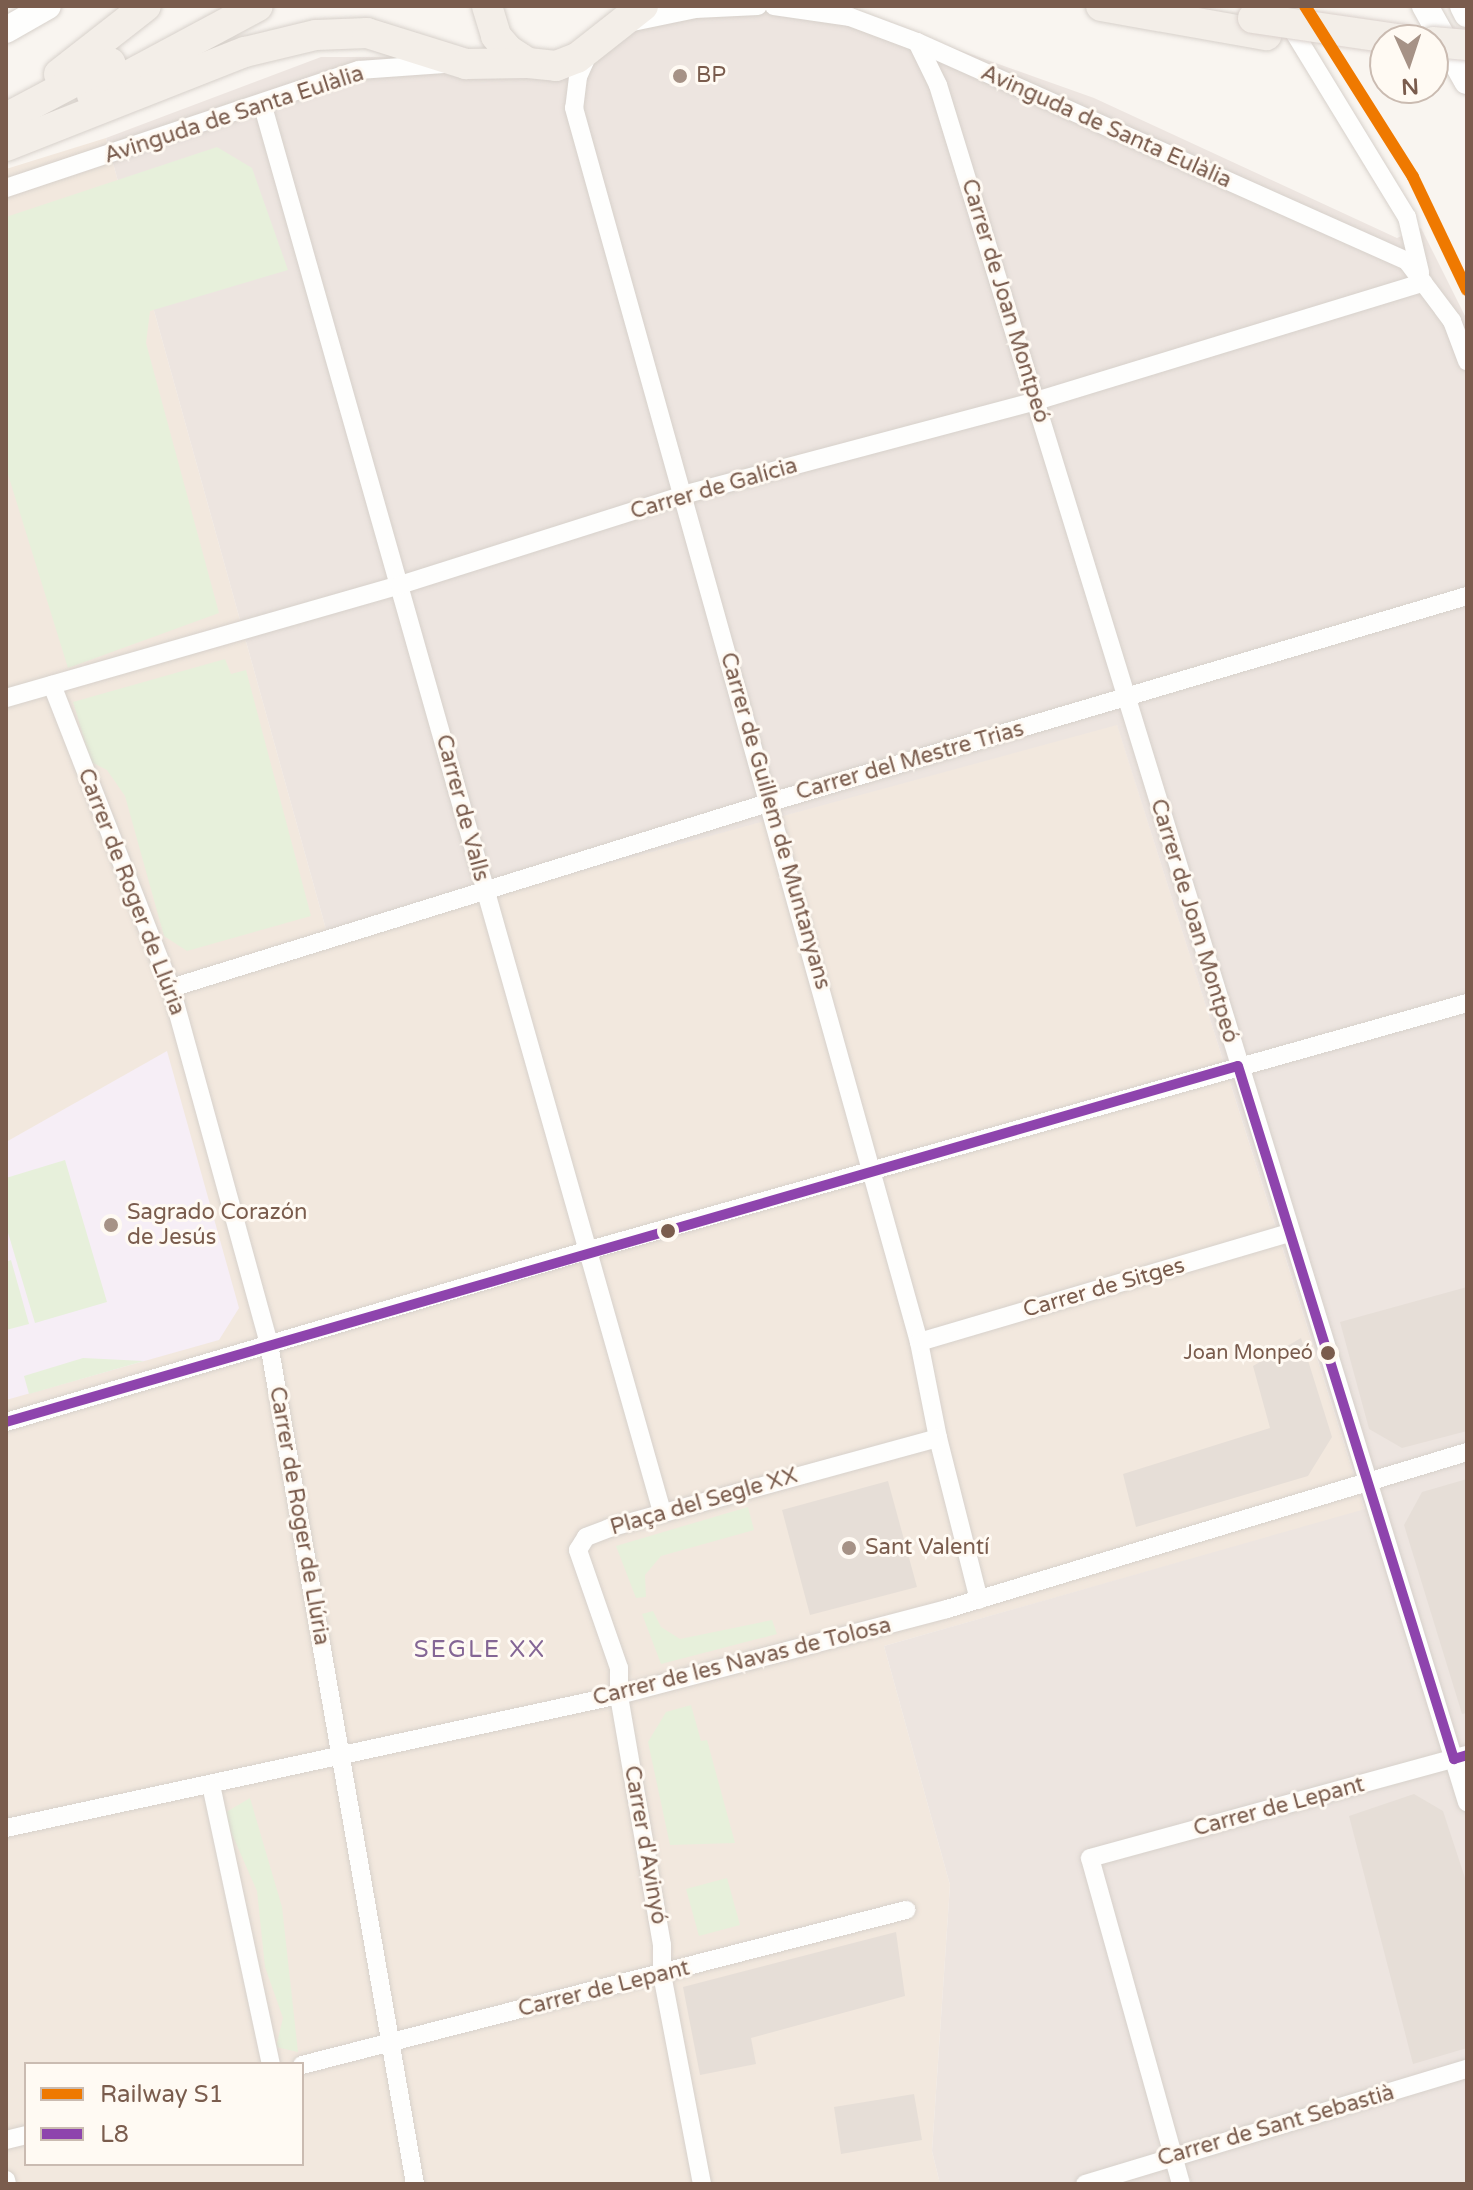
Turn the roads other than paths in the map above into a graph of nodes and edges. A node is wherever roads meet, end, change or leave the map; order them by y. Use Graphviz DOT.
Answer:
graph roads {
  1 [pos="48,6"];
  2 [pos="146,6"];
  3 [pos="213,6"];
  4 [pos="258,6"];
  5 [pos="487,6"];
  6 [pos="643,6"];
  7 [pos="758,6"];
  8 [pos="774,6"];
  9 [pos="1101,6"];
  10 [pos="1121,6"];
  11 [pos="1195,6"];
  12 [pos="1425,6"];
  13 [pos="1463,6"];
  14 [pos="1467,14"];
  15 [pos="1159,15"];
  16 [pos="1265,20"];
  17 [pos="603,29"];
  18 [pos="6,30"];
  19 [pos="1369,35"];
  20 [pos="917,42"];
  21 [pos="1369,48"];
  22 [pos="528,63"];
  23 [pos="466,64"];
  24 [pos="1467,81"];
  25 [pos="262,103"];
  26 [pos="6,117"];
  27 [pos="6,144"];
  28 [pos="6,188"];
  29 [pos="1423,283"];
  30 [pos="1467,361"];
  31 [pos="1036,401"];
  32 [pos="683,495"];
  33 [pos="400,585"];
  34 [pos="1467,596"];
  35 [pos="52,685"];
  36 [pos="6,698"];
  37 [pos="1126,698"];
  38 [pos="771,802"];
  39 [pos="484,890"];
  40 [pos="171,988"];
  41 [pos="1467,1003"];
  42 [pos="1238,1066"];
  43 [pos="871,1173"];
  44 [pos="1289,1233"];
  45 [pos="586,1251"];
  46 [pos="919,1342"];
  47 [pos="269,1344"];
  48 [pos="6,1422"];
  49 [pos="938,1438"];
  50 [pos="1467,1452"];
  51 [pos="1368,1480"];
  52 [pos="662,1512"];
  53 [pos="979,1600"];
  54 [pos="619,1695"];
  55 [pos="1460,1757"];
  56 [pos="340,1758"];
  57 [pos="211,1785"];
  58 [pos="1467,1802"];
  59 [pos="6,1828"];
  60 [pos="906,1910"];
  61 [pos="662,1975"];
  62 [pos="390,2043"];
  63 [pos="271,2062"];
  64 [pos="304,2064"];
  65 [pos="1467,2069"];
  66 [pos="1173,2155"];
  67 [pos="415,2184"];
  68 [pos="702,2184"];
  69 [pos="1085,2184"];
  70 [pos="1181,2184"];
  1 -- 18 [label="main road"];
  2 -- 26 [label="main road"];
  3 -- 26 [label="main road"];
  4 -- 27 [label="main road"];
  5 -- 22 [label="main road"];
  6 -- 17 [label="main road"];
  7 -- 17 [label="street"];
  8 -- 20 [label="street, Avinguda de Santa Eulàlia"];
  9 -- 15 [label="main road"];
  10 -- 15 [label="main road"];
  11 -- 16 [label="main road"];
  12 -- 24 [label="main road"];
  13 -- 14 [label="main road"];
  15 -- 16 [label="main road"];
  16 -- 19 [label="main road, bridge"];
  16 -- 21 [label="main road"];
  16 -- 29 [label="street"];
  17 -- 22 [label="main road"];
  17 -- 32 [label="street, Carrer de Guillem de Muntanyans"];
  20 -- 29 [label="street, Avinguda de Santa Eulàlia"];
  20 -- 31 [label="street, Carrer de Joan Montpeó"];
  22 -- 23 [label="main road"];
  23 -- 25 [label="street, Avinguda de Santa Eulàlia"];
  23 -- 27 [label="main road"];
  25 -- 28 [label="street, Avinguda de Santa Eulàlia"];
  25 -- 33 [label="street, Carrer de Valls"];
  29 -- 30 [label="street, Avinguda de Santa Eulàlia"];
  29 -- 31 [label="street, Carrer de Galícia"];
  31 -- 32 [label="street, Carrer de Galícia"];
  31 -- 37 [label="street, Carrer de Joan Montpeó"];
  32 -- 33 [label="street, Carrer de Galícia"];
  32 -- 38 [label="street, Carrer de Guillem de Muntanyans"];
  33 -- 35 [label="street, Carrer de Galícia"];
  33 -- 39 [label="street, Carrer de Valls"];
  34 -- 37 [label="street, Carrer del Mestre Trias"];
  35 -- 36 [label="street, Carrer de Galícia"];
  35 -- 40 [label="street, Carrer de Roger de Llúria"];
  37 -- 38 [label="street, Carrer del Mestre Trias"];
  37 -- 42 [label="street, Carrer de Joan Montpeó"];
  38 -- 39 [label="street, Carrer del Mestre Trias"];
  38 -- 43 [label="street, Carrer de Guillem de Muntanyans"];
  39 -- 40 [label="street, Carrer del Mestre Trias"];
  39 -- 45 [label="street, Carrer de Valls"];
  40 -- 47 [label="street, Carrer de Roger de Llúria"];
  41 -- 42 [label="street"];
  42 -- 43 [label="street"];
  42 -- 44 [label="street, Carrer de Joan Montpeó"];
  43 -- 45 [label="street"];
  43 -- 46 [label="street, Carrer de Guillem de Muntanyans"];
  44 -- 46 [label="street, Carrer de Sitges"];
  44 -- 51 [label="street, Carrer de Joan Montpeó"];
  45 -- 47 [label="street"];
  45 -- 52 [label="street, Carrer de Valls"];
  46 -- 49 [label="street, Carrer de Guillem de Muntanyans"];
  47 -- 48 [label="street"];
  47 -- 56 [label="street, Carrer de Roger de Llúria"];
  49 -- 52 [label="street, Plaça del Segle XX"];
  49 -- 53 [label="street, Carrer de Guillem de Muntanyans"];
  50 -- 51 [label="street, Carrer de les Navas de Tolosa"];
  51 -- 53 [label="street, Carrer de les Navas de Tolosa"];
  51 -- 55 [label="street, Carrer de Joan Montpeó"];
  52 -- 54 [label="street, Plaça del Segle XX"];
  53 -- 54 [label="street, Carrer de les Navas de Tolosa"];
  54 -- 56 [label="street, Carrer de les Navas de Tolosa"];
  54 -- 61 [label="street, Carrer d'Avinyó"];
  55 -- 58 [label="street, Carrer de Joan Montpeó"];
  55 -- 66 [label="street, Carrer de Lepant"];
  56 -- 57 [label="street, Carrer de les Navas de Tolosa"];
  56 -- 62 [label="street, Carrer de Roger de Llúria"];
  57 -- 59 [label="street, Carrer de les Navas de Tolosa"];
  57 -- 63 [label="street"];
  60 -- 61 [label="street, Carrer de Lepant"];
  61 -- 62 [label="street, Carrer de Lepant"];
  61 -- 68 [label="street, Carrer d'Avinyó"];
  62 -- 64 [label="street, Carrer de Lepant"];
  62 -- 67 [label="street, Carrer de Roger de Llúria"];
  65 -- 66 [label="street, Carrer de Sant Sebastià"];
  66 -- 69 [label="street, Carrer de Sant Sebastià"];
  66 -- 70 [label="street"];
}
